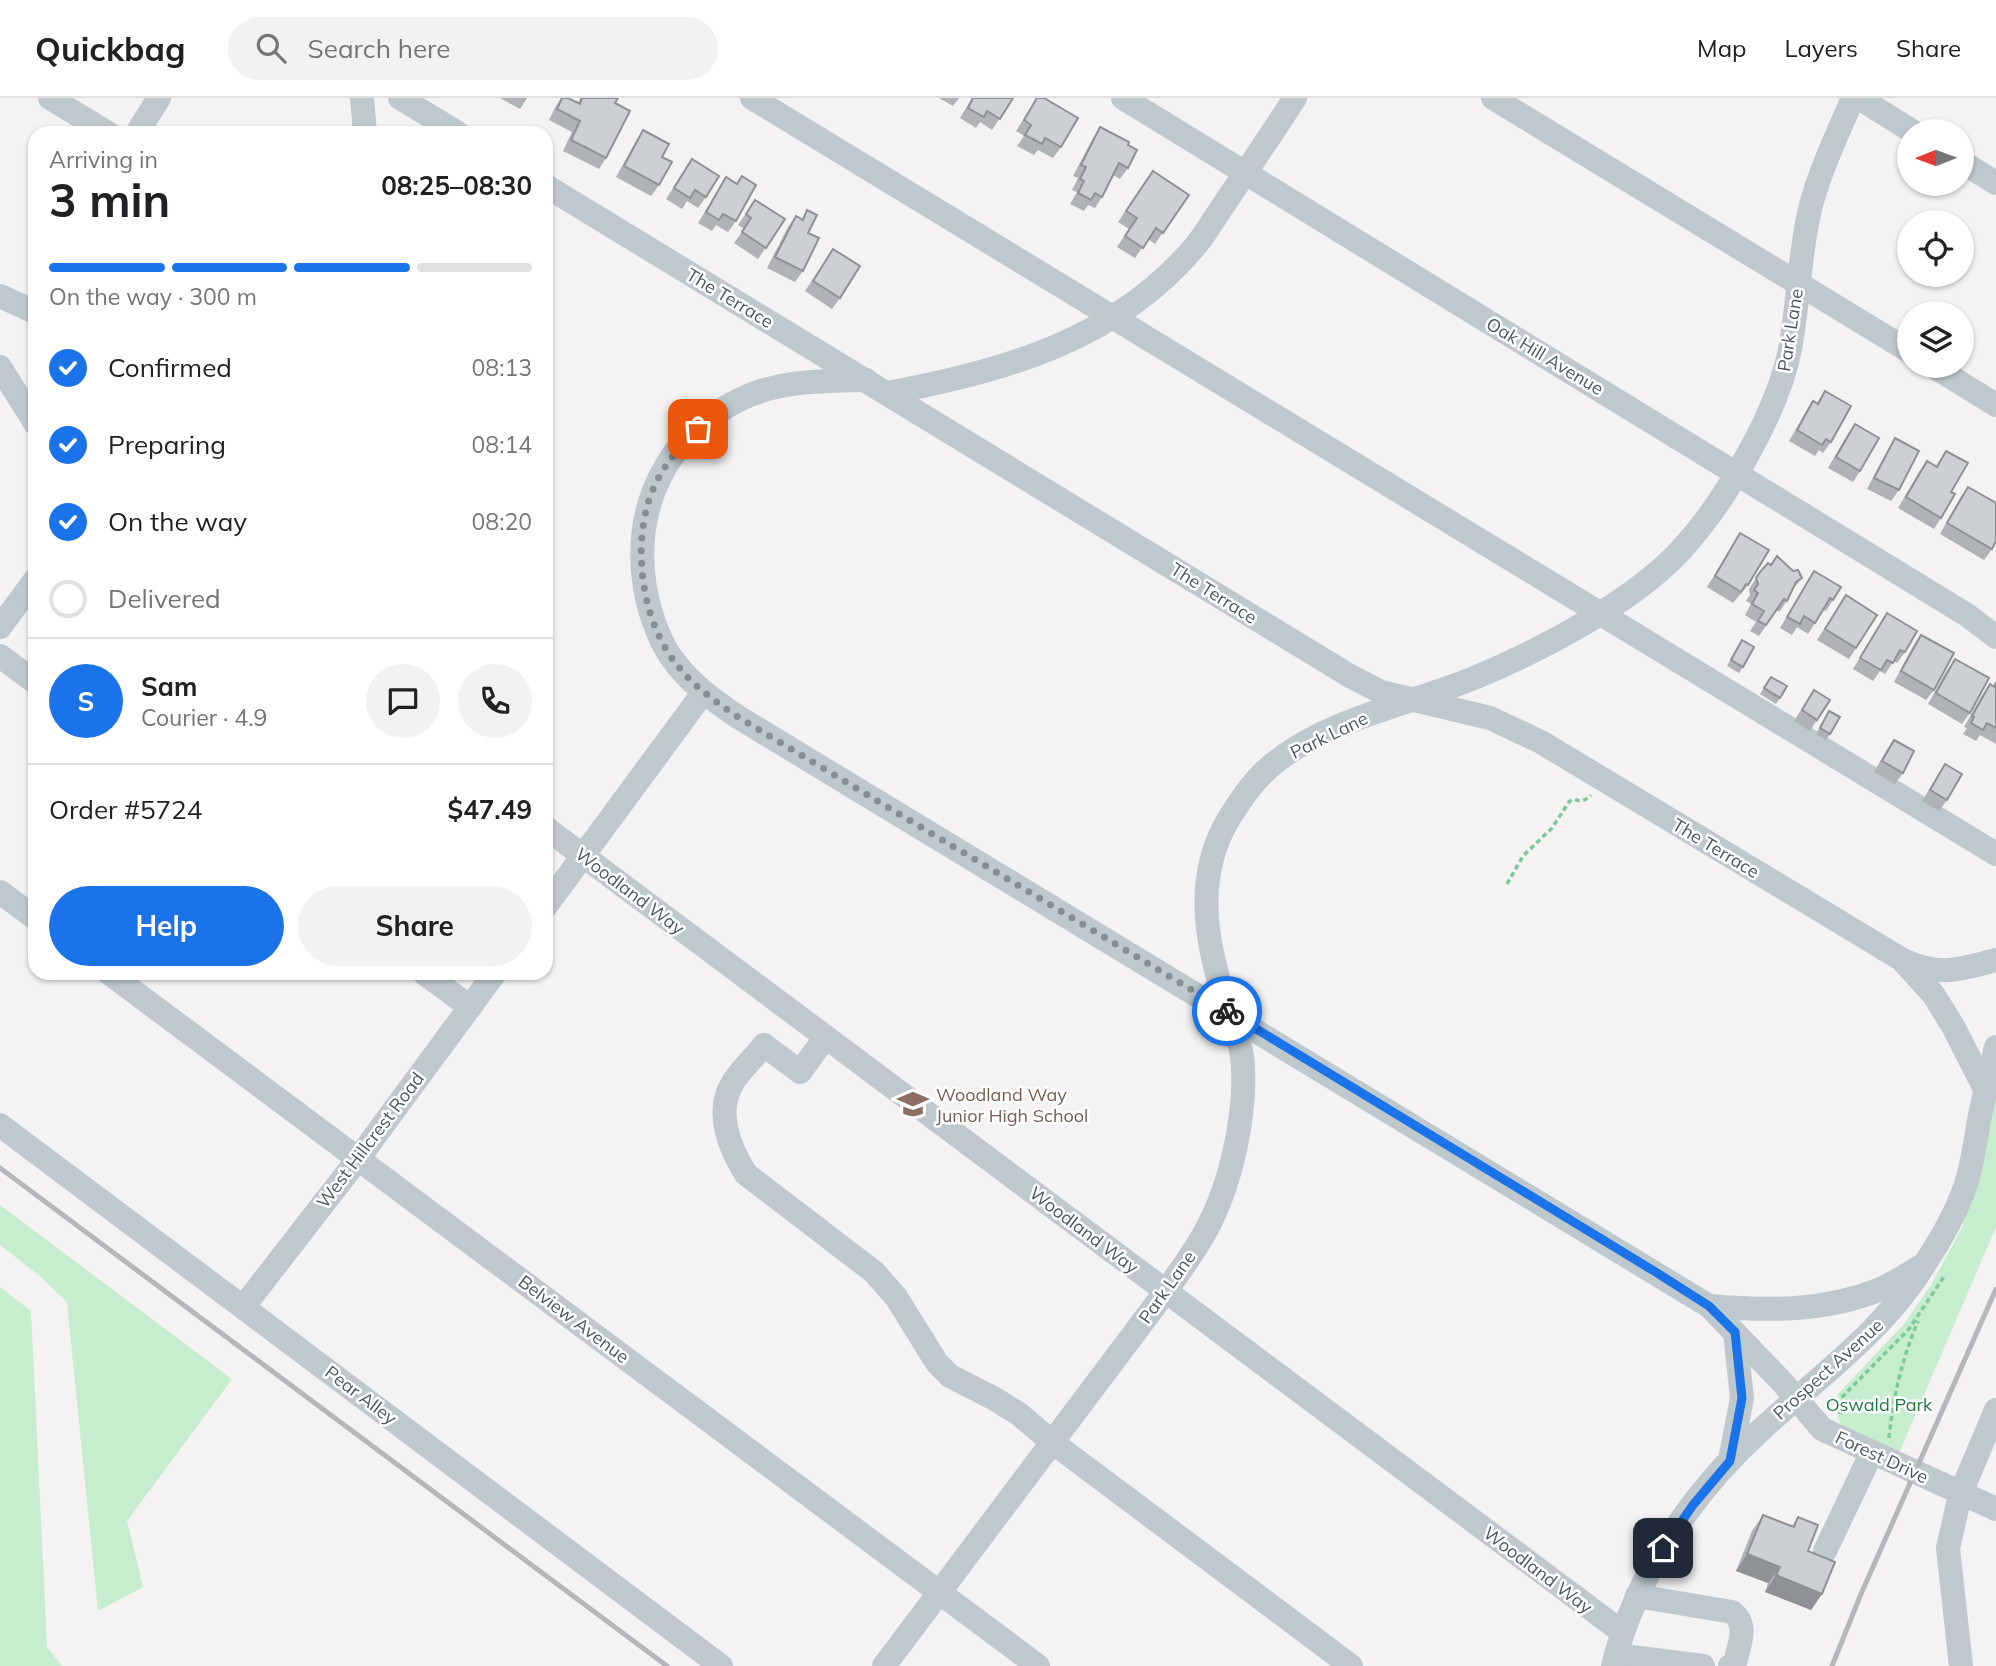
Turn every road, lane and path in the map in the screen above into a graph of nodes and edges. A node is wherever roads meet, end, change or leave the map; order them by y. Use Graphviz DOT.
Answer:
graph roads {
  1 [pos="50,98"];
  2 [pos="159,98"];
  3 [pos="362,98"];
  4 [pos="400,98"];
  5 [pos="752,98"];
  6 [pos="1123,98"];
  7 [pos="1295,98"];
  8 [pos="1493,98"];
  9 [pos="1853,98"];
  10 [pos="1859,98"];
  11 [pos="1897,122"];
  12 [pos="96,126"];
  13 [pos="141,126"];
  14 [pos="364,126"];
  15 [pos="438,126"];
  16 [pos="1974,169"];
  17 [pos="1246,173"];
  18 [pos="1996,183"];
  19 [pos="553,190"];
  20 [pos="1797,283"];
  21 [pos="0,296"];
  22 [pos="28,305"];
  23 [pos="1114,318"];
  24 [pos="1897,344"];
  25 [pos="0,367"];
  26 [pos="1953,378"];
  27 [pos="866,380"];
  28 [pos="887,393"];
  29 [pos="1996,404"];
  30 [pos="28,412"];
  31 [pos="1736,473"];
  32 [pos="28,589"];
  33 [pos="1600,613"];
  34 [pos="1967,615"];
  35 [pos="0,627"];
  36 [pos="1996,629"];
  37 [pos="1996,636"];
  38 [pos="0,656"];
  39 [pos="28,677"];
  40 [pos="703,693"];
  41 [pos="1413,700"];
  42 [pos="1604,781"];
  43 [pos="553,833"];
  44 [pos="1996,854"];
  45 [pos="584,856"];
  46 [pos="1507,884"];
  47 [pos="0,892"];
  48 [pos="553,897"];
  49 [pos="28,913"];
  50 [pos="1900,959"];
  51 [pos="1996,960"];
  52 [pos="118,980"];
  53 [pos="433,980"];
  54 [pos="490,980"];
  55 [pos="470,1007"];
  56 [pos="1229,1013"];
  57 [pos="825,1038"];
  58 [pos="1996,1048"];
  59 [pos="1985,1089"];
  60 [pos="0,1125"];
  61 [pos="358,1158"];
  62 [pos="1926,1264"];
  63 [pos="1166,1291"];
  64 [pos="244,1306"];
  65 [pos="1709,1306"];
  66 [pos="1921,1312"];
  67 [pos="1735,1332"];
  68 [pos="1797,1400"];
  69 [pos="1996,1410"];
  70 [pos="1052,1442"];
  71 [pos="1880,1449"];
  72 [pos="1730,1461"];
  73 [pos="1960,1494"];
  74 [pos="1996,1509"];
  75 [pos="1825,1551"];
  76 [pos="938,1591"];
  77 [pos="1637,1596"];
  78 [pos="1617,1651"];
  79 [pos="721,1666"];
  80 [pos="884,1666"];
  81 [pos="1038,1666"];
  82 [pos="1351,1666"];
  83 [pos="1703,1666"];
  84 [pos="1730,1666"];
  85 [pos="1960,1666"];
  1 -- 12 [label="street"];
  2 -- 13 [label="street"];
  3 -- 14 [label="street"];
  4 -- 15 [label="street"];
  5 -- 23 [label="street"];
  6 -- 17 [label="street, Oak Hill Avenue"];
  7 -- 17 [label="street"];
  8 -- 20 [label="street"];
  9 -- 20 [label="street, Park Lane"];
  10 -- 11 [label="street"];
  16 -- 18 [label="street"];
  17 -- 23 [label="street"];
  17 -- 31 [label="street, Oak Hill Avenue"];
  19 -- 27 [label="street, The Terrace"];
  20 -- 24 [label="street"];
  20 -- 31 [label="street, Park Lane"];
  21 -- 22 [label="street"];
  23 -- 28 [label="street"];
  23 -- 33 [label="street"];
  25 -- 30 [label="street"];
  26 -- 29 [label="street"];
  27 -- 28 [label="street, The Terrace"];
  27 -- 40 [label="street, Forest Drive"];
  28 -- 41 [label="street, The Terrace"];
  31 -- 33 [label="street, Park Lane"];
  31 -- 34 [label="street, Oak Hill Avenue"];
  32 -- 35 [label="street"];
  33 -- 41 [label="street, Park Lane"];
  33 -- 44 [label="street"];
  34 -- 36 [label="street, Oak Hill Avenue"];
  34 -- 37 [label="street, Oak Hill Avenue"];
  38 -- 39 [label="street"];
  40 -- 45 [label="street"];
  40 -- 56 [label="street, Forest Drive"];
  41 -- 42 [label="street, The Terrace"];
  41 -- 56 [label="street, Park Lane"];
  42 -- 46 [label="path"];
  42 -- 50 [label="street, The Terrace"];
  43 -- 45 [label="street, Woodland Way"];
  45 -- 48 [label="street"];
  45 -- 57 [label="street, Woodland Way"];
  47 -- 49 [label="street"];
  50 -- 51 [label="street, The Terrace"];
  50 -- 59 [label="street, The Terrace"];
  52 -- 61 [label="street, Belview Avenue"];
  53 -- 55 [label="street"];
  54 -- 55 [label="street, West Hillcrest Road"];
  55 -- 61 [label="street, West Hillcrest Road"];
  56 -- 63 [label="street, Park Lane"];
  56 -- 65 [label="street, Forest Drive"];
  57 -- 63 [label="street, Woodland Way"];
  57 -- 70 [label="street"];
  58 -- 59 [label="street, Prospect Avenue"];
  59 -- 62 [label="street, Prospect Avenue"];
  60 -- 64 [label="street, Pear Alley"];
  61 -- 64 [label="street, West Hillcrest Road"];
  61 -- 76 [label="street, Belview Avenue"];
  62 -- 65 [label="street"];
  62 -- 68 [label="street, Prospect Avenue"];
  63 -- 70 [label="street, Park Lane"];
  63 -- 78 [label="street, Woodland Way"];
  64 -- 79 [label="street, Pear Alley"];
  65 -- 67 [label="street, Forest Drive"];
  66 -- 71 [label="path"];
  67 -- 68 [label="street, Forest Drive"];
  67 -- 72 [label="street"];
  68 -- 71 [label="street, Forest Drive"];
  68 -- 72 [label="street, Prospect Avenue"];
  69 -- 73 [label="street"];
  70 -- 76 [label="street, Park Lane"];
  70 -- 82 [label="street"];
  71 -- 73 [label="street, Forest Drive"];
  71 -- 75 [label="street"];
  72 -- 77 [label="street, Prospect Avenue"];
  73 -- 74 [label="street, Forest Drive"];
  73 -- 85 [label="street"];
  76 -- 80 [label="street, Park Lane"];
  76 -- 81 [label="street, Belview Avenue"];
  77 -- 78 [label="street, Prospect Avenue"];
  77 -- 84 [label="street"];
  78 -- 83 [label="street"];
}
